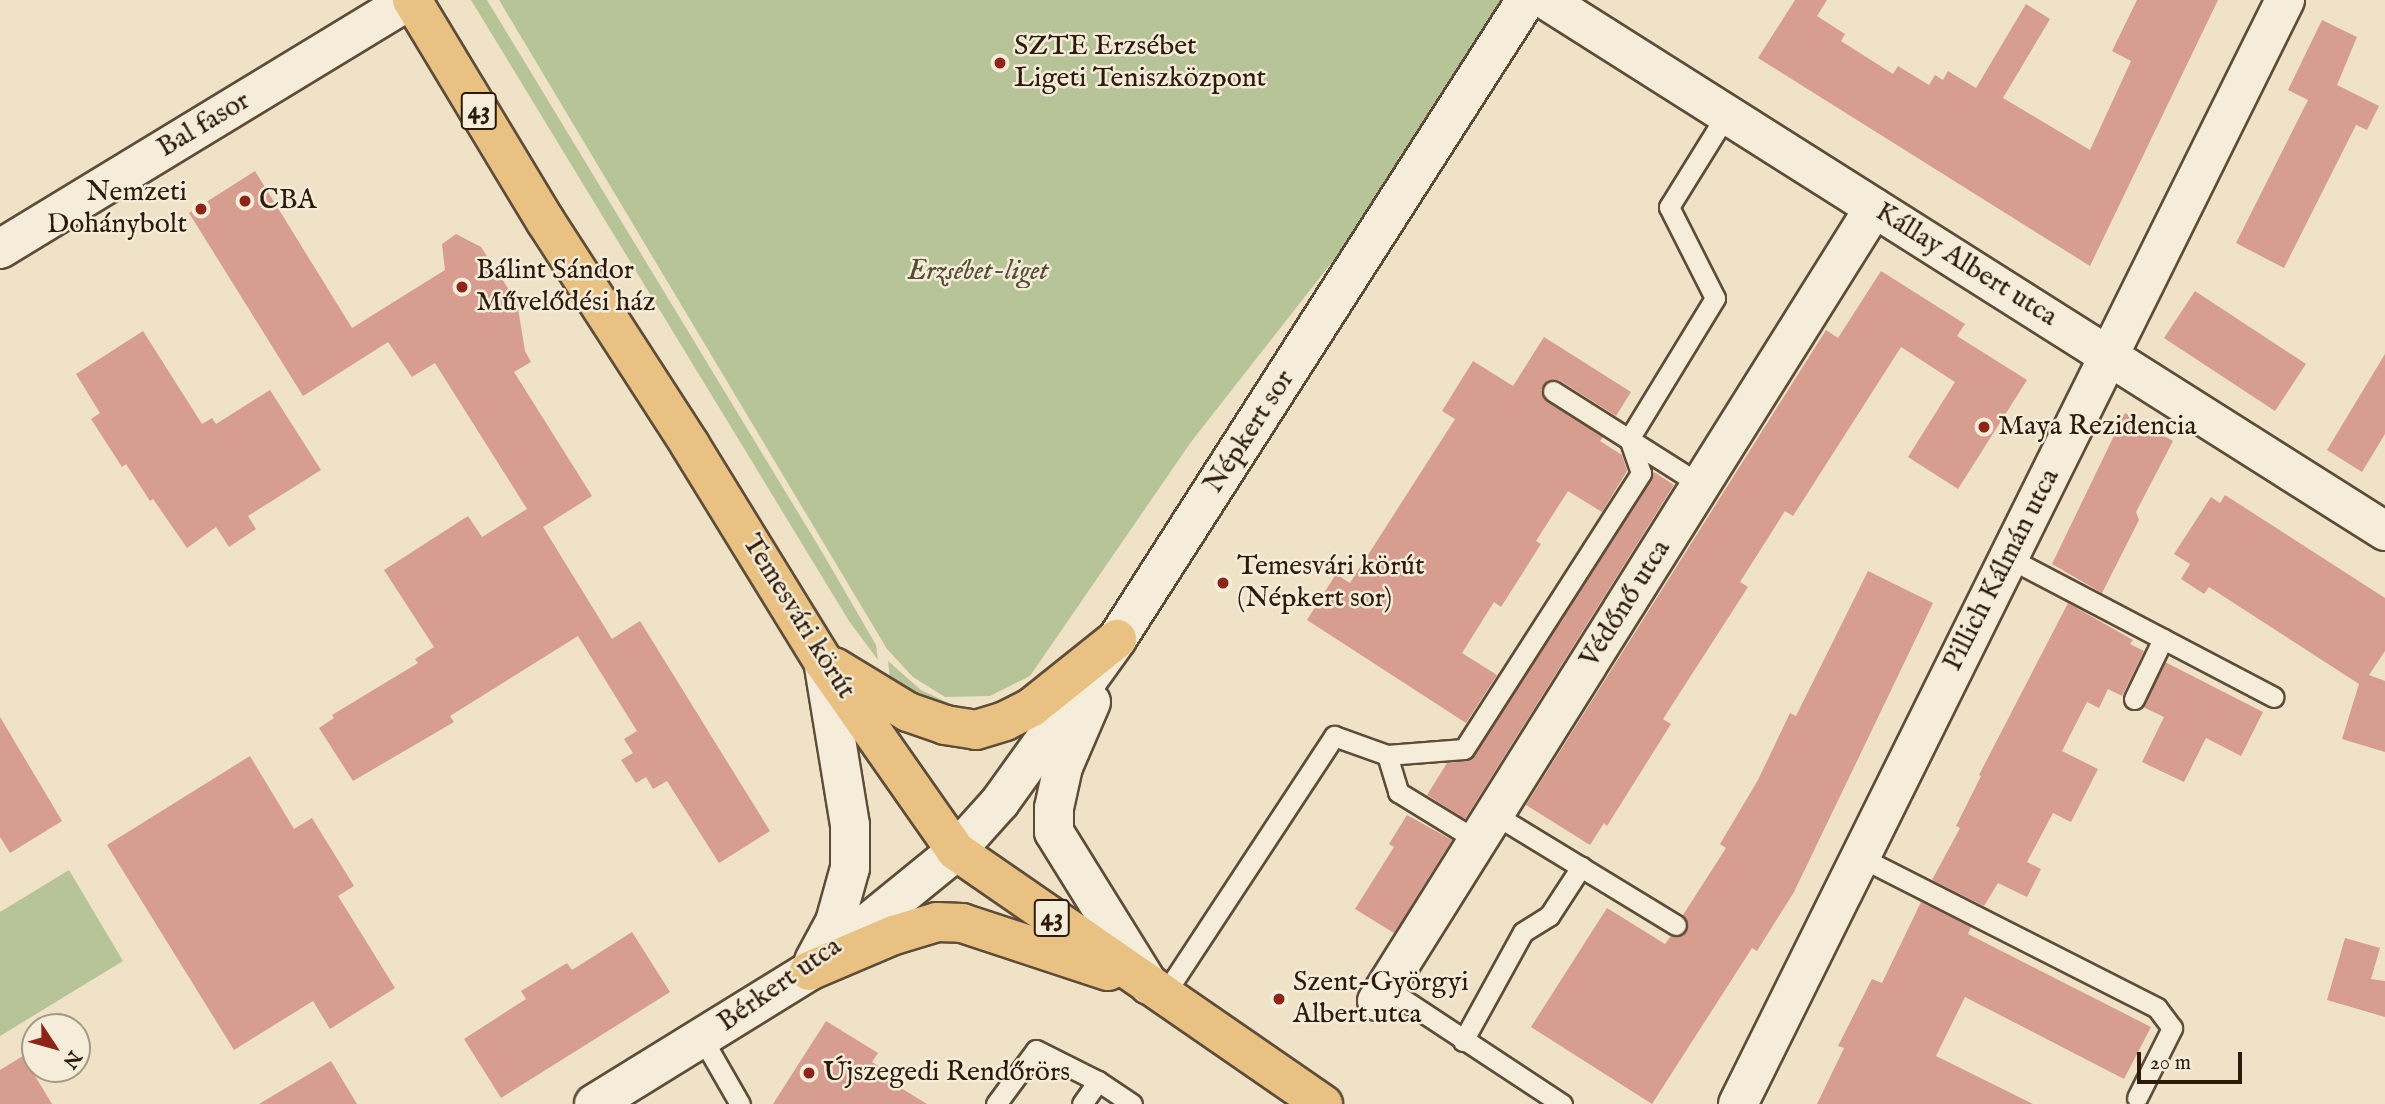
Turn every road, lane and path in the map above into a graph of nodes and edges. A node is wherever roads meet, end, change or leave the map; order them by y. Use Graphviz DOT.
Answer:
graph roads {
  1 [pos="410,0"];
  2 [pos="1526,0"];
  3 [pos="1546,0"];
  4 [pos="2285,0"];
  5 [pos="1726,115"];
  6 [pos="1874,208"];
  7 [pos="0,249"];
  8 [pos="2112,356"];
  9 [pos="1553,391"];
  10 [pos="1629,439"];
  11 [pos="1701,485"];
  12 [pos="2385,531"];
  13 [pos="2007,557"];
  14 [pos="1117,639"];
  15 [pos="2163,639"];
  16 [pos="823,661"];
  17 [pos="2274,697"];
  18 [pos="2134,699"];
  19 [pos="1387,755"];
  20 [pos="1486,828"];
  21 [pos="956,850"];
  22 [pos="1860,857"];
  23 [pos="1581,867"];
  24 [pos="1676,925"];
  25 [pos="808,971"];
  26 [pos="1156,990"];
  27 [pos="1382,994"];
  28 [pos="702,1038"];
  29 [pos="1464,1041"];
  30 [pos="1098,1081"];
  31 [pos="2137,1098"];
  32 [pos="594,1104"];
  33 [pos="740,1104"];
  34 [pos="996,1104"];
  35 [pos="1082,1104"];
  36 [pos="1132,1104"];
  37 [pos="1323,1104"];
  38 [pos="1562,1104"];
  39 [pos="1738,1104"];
  1 -- 7 [label="street, Bal fasor"];
  1 -- 16 [label="main road, Temesvári körút / 43"];
  2 -- 14 [label="street, Népkert sor"];
  3 -- 5 [label="street, Kállay Albert utca"];
  4 -- 8 [label="street, Pillich Kálmán utca"];
  5 -- 6 [label="street, Kállay Albert utca"];
  5 -- 10 [label="lane"];
  6 -- 8 [label="street, Kállay Albert utca"];
  6 -- 11 [label="street, Védőnő utca"];
  8 -- 12 [label="street, Kállay Albert utca"];
  8 -- 13 [label="street, Pillich Kálmán utca"];
  9 -- 10 [label="lane"];
  10 -- 11 [label="lane"];
  10 -- 19 [label="lane"];
  11 -- 20 [label="street, Védőnő utca"];
  13 -- 15 [label="lane"];
  13 -- 22 [label="street, Pillich Kálmán utca"];
  14 -- 16 [label="main road"];
  14 -- 21 [label="street, Népkert sor"];
  14 -- 26 [label="street"];
  15 -- 17 [label="lane"];
  15 -- 18 [label="lane"];
  16 -- 21 [label="main road, Temesvári körút / 43"];
  16 -- 25 [label="street"];
  19 -- 20 [label="lane"];
  19 -- 26 [label="lane"];
  20 -- 23 [label="lane"];
  20 -- 27 [label="street, Védőnő utca"];
  21 -- 25 [label="street, Bérkert utca"];
  21 -- 26 [label="main road, Temesvári körút / 43"];
  22 -- 31 [label="lane"];
  22 -- 39 [label="street, Pillich Kálmán utca"];
  23 -- 24 [label="lane"];
  23 -- 29 [label="lane"];
  25 -- 26 [label="main road"];
  25 -- 28 [label="street, Bérkert utca"];
  26 -- 37 [label="main road, Temesvári körút / 43"];
  27 -- 29 [label="lane"];
  28 -- 32 [label="street, Bérkert utca"];
  28 -- 33 [label="lane"];
  29 -- 38 [label="lane"];
  30 -- 34 [label="lane"];
  30 -- 35 [label="lane"];
  30 -- 36 [label="lane"];
}
